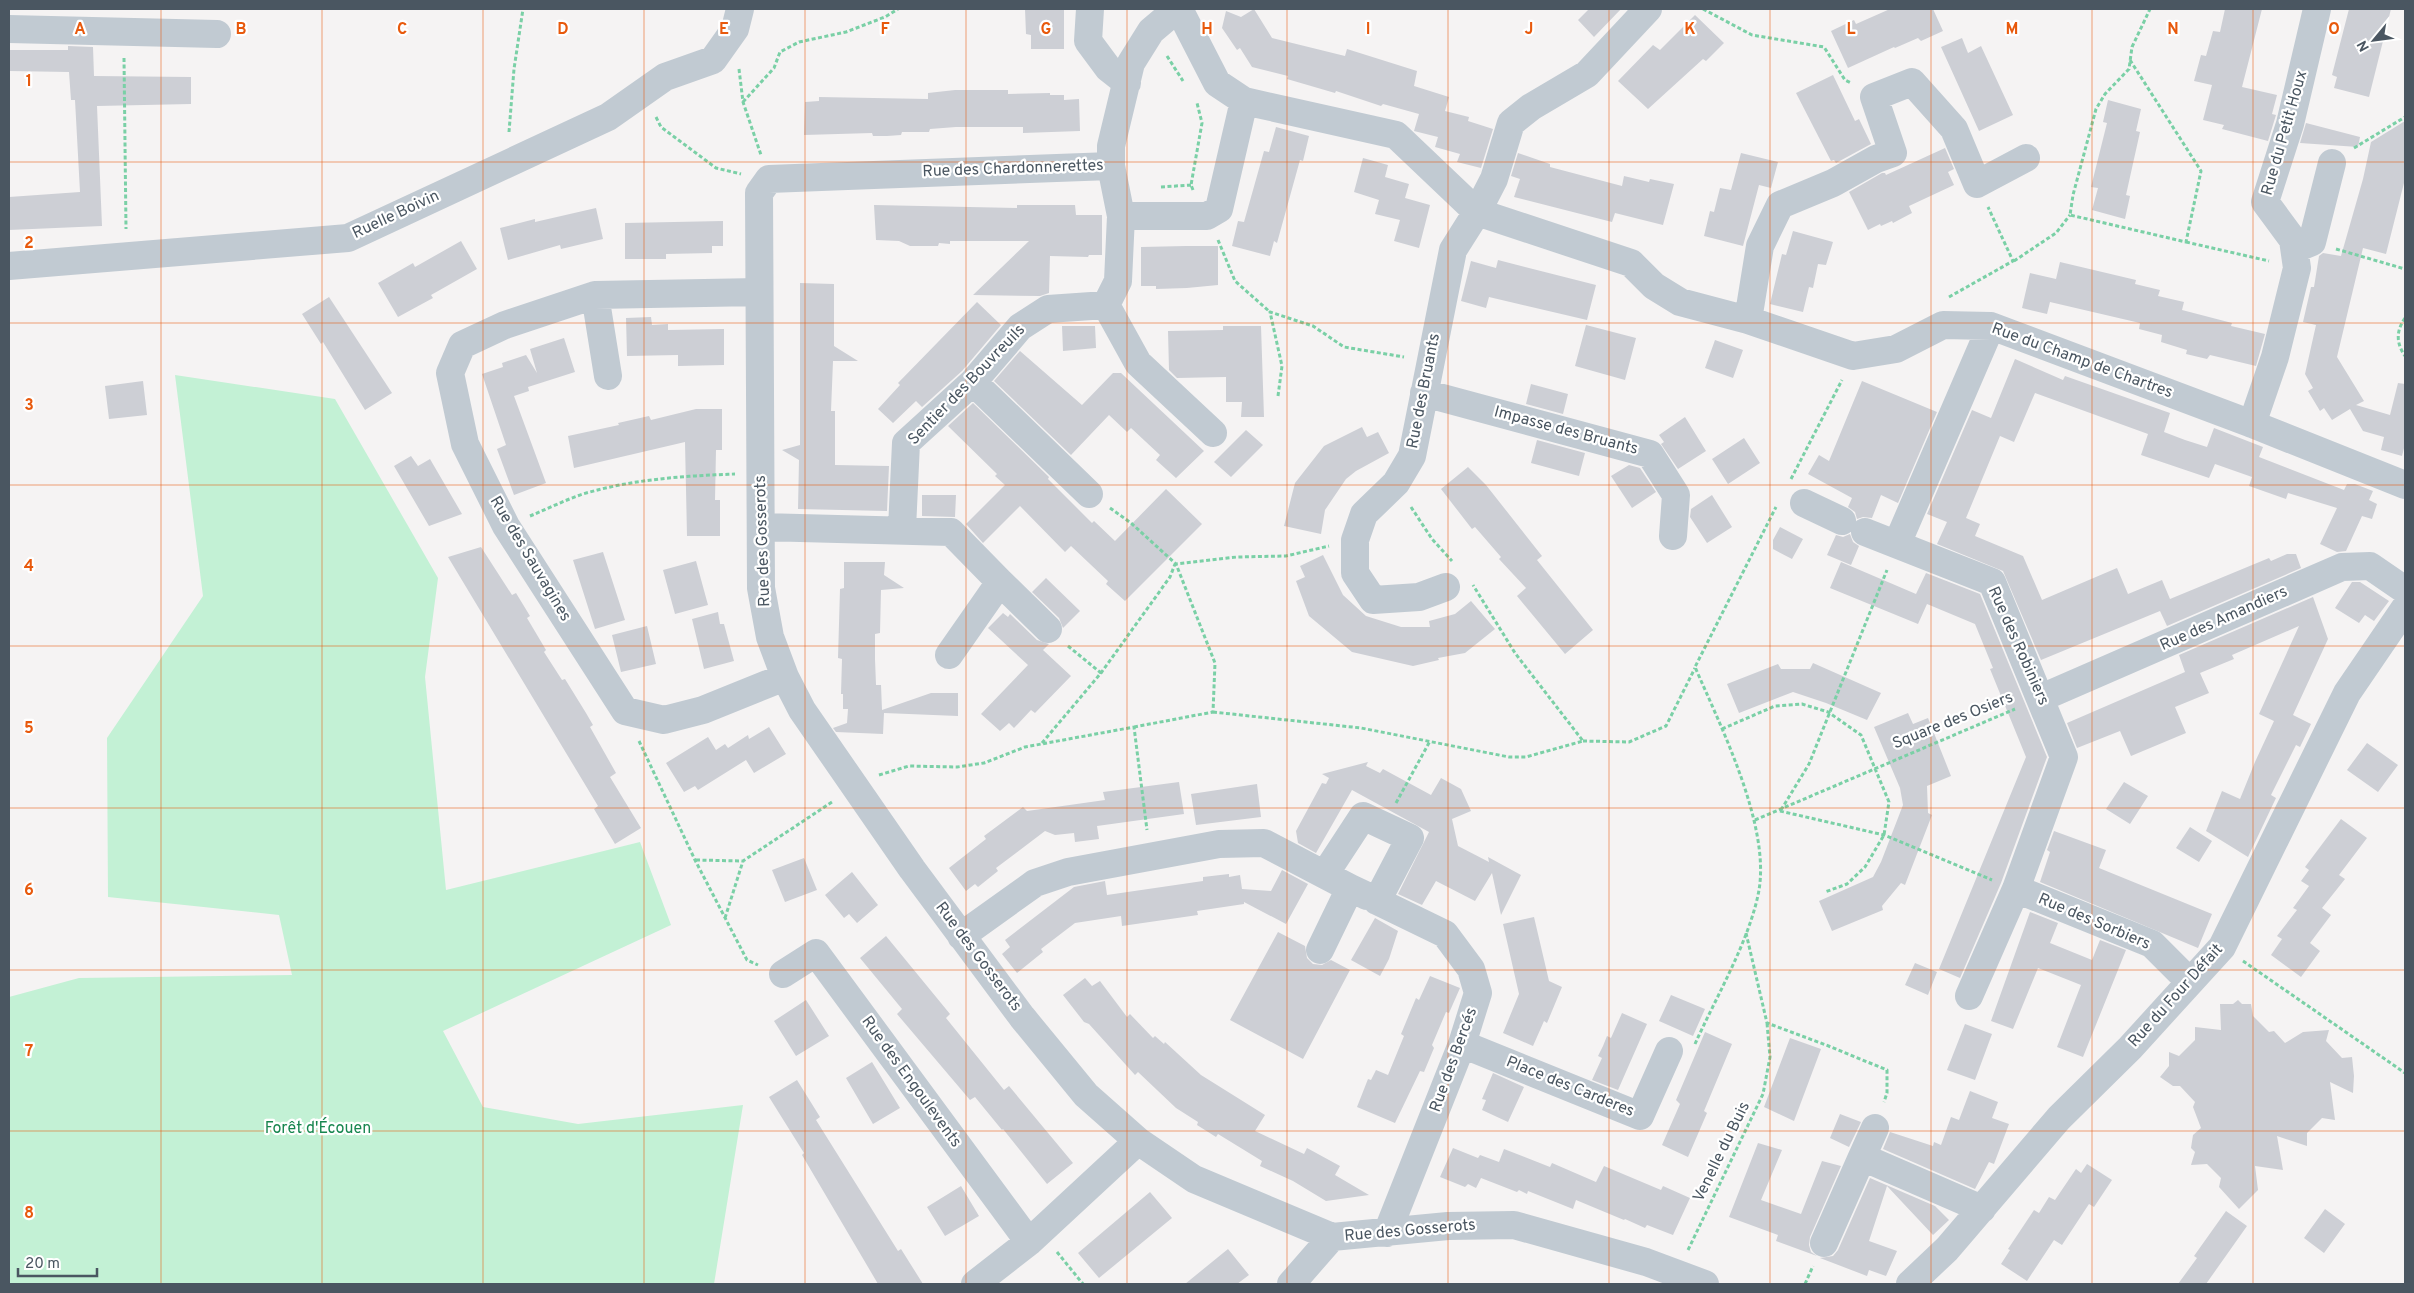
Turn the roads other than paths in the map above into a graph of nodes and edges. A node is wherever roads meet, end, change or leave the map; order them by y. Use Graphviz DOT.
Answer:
graph roads {
  1 [pos="1090,9"];
  2 [pos="1178,9"];
  3 [pos="1648,9"];
  4 [pos="2317,9"];
  5 [pos="737,19"];
  6 [pos="9,29"];
  7 [pos="217,34"];
  8 [pos="1127,83"];
  9 [pos="1244,101"];
  10 [pos="2026,158"];
  11 [pos="2332,163"];
  12 [pos="1111,166"];
  13 [pos="769,179"];
  14 [pos="1478,212"];
  15 [pos="1121,216"];
  16 [pos="2301,253"];
  17 [pos="9,266"];
  18 [pos="760,292"];
  19 [pos="595,294"];
  20 [pos="1106,305"];
  21 [pos="1748,320"];
  22 [pos="1992,326"];
  23 [pos="608,376"];
  24 [pos="973,382"];
  25 [pos="1424,393"];
  26 [pos="2252,424"];
  27 [pos="1213,433"];
  28 [pos="2405,485"];
  29 [pos="1089,494"];
  30 [pos="1790,497"];
  31 [pos="761,527"];
  32 [pos="902,529"];
  33 [pos="1673,536"];
  34 [pos="1897,544"];
  35 [pos="1459,579"];
  36 [pos="1000,582"];
  37 [pos="2405,590"];
  38 [pos="2405,608"];
  39 [pos="1048,629"];
  40 [pos="949,655"];
  41 [pos="785,677"];
  42 [pos="2041,698"];
  43 [pos="1325,874"];
  44 [pos="1350,888"];
  45 [pos="2016,889"];
  46 [pos="1378,900"];
  47 [pos="961,936"];
  48 [pos="1320,950"];
  49 [pos="783,974"];
  50 [pos="2190,982"];
  51 [pos="1969,996"];
  52 [pos="1462,1044"];
  53 [pos="1669,1051"];
  54 [pos="1875,1128"];
  55 [pos="1138,1141"];
  56 [pos="1862,1157"];
  57 [pos="1982,1210"];
  58 [pos="1387,1233"];
  59 [pos="1034,1237"];
  60 [pos="1332,1237"];
  61 [pos="1824,1243"];
  62 [pos="975,1284"];
  63 [pos="1290,1284"];
  64 [pos="1705,1284"];
  65 [pos="1910,1284"];
  1 -- 8 [label="street"];
  2 -- 8 [label="street, Rue des Chardonnerettes"];
  2 -- 9 [label="street"];
  3 -- 14 [label="street, Rue des Bruants"];
  4 -- 16 [label="street, Rue du Petit Houx"];
  5 -- 17 [label="street, Ruelle Boivin"];
  6 -- 7 [label="street"];
  8 -- 12 [label="street, Rue des Chardonnerettes"];
  9 -- 14 [label="street, Rue du Champ de Chartres"];
  9 -- 15 [label="street"];
  10 -- 21 [label="street"];
  11 -- 16 [label="street"];
  12 -- 13 [label="street, Rue des Chardonnerettes"];
  12 -- 15 [label="street"];
  13 -- 18 [label="street, Rue des Gosserots"];
  14 -- 21 [label="street, Rue du Champ de Chartres"];
  14 -- 25 [label="street, Rue des Bruants"];
  15 -- 20 [label="street"];
  16 -- 26 [label="street"];
  18 -- 19 [label="street, Rue des Sauvagines"];
  18 -- 31 [label="street, Rue des Gosserots"];
  19 -- 23 [label="street"];
  19 -- 41 [label="street, Rue des Sauvagines"];
  20 -- 24 [label="street, Sentier des Bouvreuils"];
  20 -- 27 [label="street"];
  21 -- 22 [label="street, Rue du Champ de Chartres"];
  22 -- 26 [label="street, Rue du Champ de Chartres"];
  22 -- 34 [label="street"];
  24 -- 29 [label="street"];
  24 -- 32 [label="street, Sentier des Bouvreuils"];
  25 -- 33 [label="street, Impasse des Bruants"];
  25 -- 35 [label="street, Rue des Bruants"];
  26 -- 28 [label="street, Rue du Champ de Chartres"];
  30 -- 34 [label="street, Rue des Robiniers"];
  31 -- 32 [label="street"];
  31 -- 41 [label="street, Rue des Gosserots"];
  32 -- 36 [label="street"];
  34 -- 42 [label="street, Rue des Robiniers"];
  36 -- 39 [label="street"];
  36 -- 40 [label="street"];
  37 -- 42 [label="street, Rue des Amandiers"];
  38 -- 50 [label="street, Rue du Four Défait"];
  41 -- 47 [label="street, Rue des Gosserots"];
  42 -- 45 [label="street, Rue des Robiniers"];
  43 -- 44 [label="street, Rue des Bercés"];
  43 -- 46 [label="street"];
  43 -- 47 [label="street, Rue des Bercés"];
  44 -- 46 [label="street, Rue des Bercés"];
  44 -- 48 [label="street"];
  45 -- 50 [label="street, Rue des Sorbiers"];
  45 -- 51 [label="street, Rue des Robiniers"];
  46 -- 52 [label="street, Rue des Bercés"];
  47 -- 55 [label="street, Rue des Gosserots"];
  49 -- 59 [label="street, Rue des Engoulevents"];
  50 -- 57 [label="street, Rue du Four Défait"];
  52 -- 53 [label="street, Place des Carderes"];
  52 -- 58 [label="street, Rue des Bercés"];
  54 -- 56 [label="street"];
  55 -- 59 [label="street"];
  55 -- 60 [label="street, Rue des Gosserots"];
  56 -- 57 [label="street"];
  56 -- 61 [label="street"];
  57 -- 65 [label="street, Rue du Four Défait"];
  58 -- 60 [label="street, Rue des Gosserots"];
  58 -- 64 [label="street, Rue des Gosserots"];
  59 -- 62 [label="street"];
  60 -- 63 [label="street"];
}
